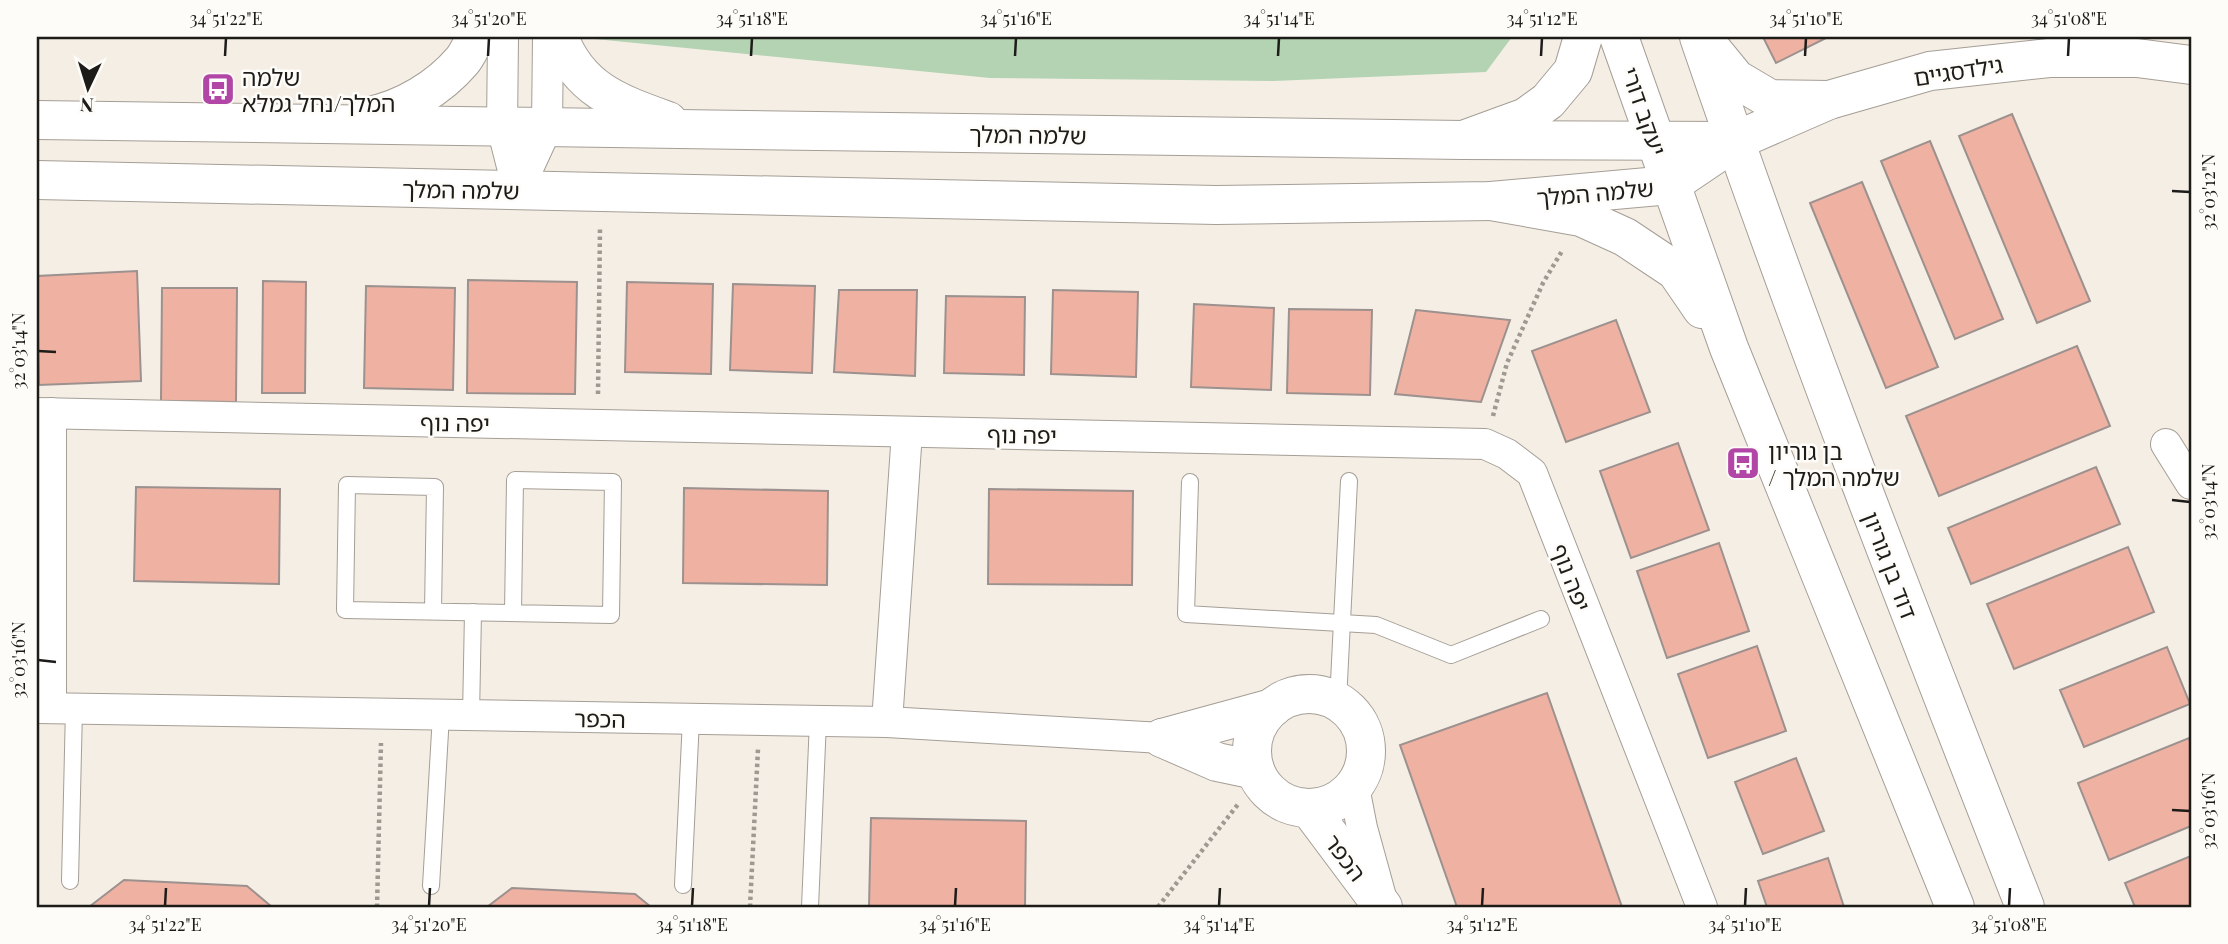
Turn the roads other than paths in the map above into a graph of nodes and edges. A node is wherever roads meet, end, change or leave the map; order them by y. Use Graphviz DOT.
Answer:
graph roads {
  1 [pos="476,37"];
  2 [pos="503,37"];
  3 [pos="548,37"];
  4 [pos="559,37"];
  5 [pos="1583,37"];
  6 [pos="1619,37"];
  7 [pos="1700,37"];
  8 [pos="2191,65"];
  9 [pos="1829,100"];
  10 [pos="37,120"];
  11 [pos="334,124"];
  12 [pos="502,127"];
  13 [pos="547,127"];
  14 [pos="693,129"];
  15 [pos="1463,140"];
  16 [pos="1735,141"];
  17 [pos="1655,142"];
  18 [pos="37,180"];
  19 [pos="1670,186"];
  20 [pos="518,190"];
  21 [pos="1492,201"];
  22 [pos="1729,348"];
  23 [pos="44,413"];
  24 [pos="907,432"];
  25 [pos="2166,444"];
  26 [pos="1349,481"];
  27 [pos="1190,482"];
  28 [pos="2191,484"];
  29 [pos="433,611"];
  30 [pos="473,612"];
  31 [pos="513,613"];
  32 [pos="1541,620"];
  33 [pos="1341,623"];
  34 [pos="1338,702"];
  35 [pos="54,708"];
  36 [pos="1272,708"];
  37 [pos="441,715"];
  38 [pos="471,716"];
  39 [pos="691,719"];
  40 [pos="818,721"];
  41 [pos="887,722"];
  42 [pos="1162,738"];
  43 [pos="1257,774"];
  44 [pos="1354,787"];
  45 [pos="1309,808"];
  46 [pos="70,881"];
  47 [pos="683,884"];
  48 [pos="431,886"];
  49 [pos="810,907"];
  50 [pos="1383,907"];
  51 [pos="1702,907"];
  52 [pos="1955,907"];
  53 [pos="2025,907"];
  1 -- 11 [label="street"];
  2 -- 12 [label="street"];
  3 -- 13 [label="street"];
  4 -- 14 [label="street"];
  5 -- 15 [label="street"];
  6 -- 17 [label="street, יעקב דורי"];
  7 -- 9 [label="street"];
  7 -- 16 [label="street"];
  8 -- 9 [label="street, גילדסגיים"];
  9 -- 16 [label="street, גילדסגיים"];
  10 -- 11 [label="street, שלמה המלך"];
  11 -- 12 [label="street, שלמה המלך"];
  12 -- 13 [label="street, שלמה המלך"];
  12 -- 20 [label="street"];
  13 -- 14 [label="street, שלמה המלך"];
  13 -- 20 [label="street"];
  14 -- 15 [label="street, שלמה המלך"];
  15 -- 17 [label="street, שלמה המלך"];
  16 -- 17 [label="street, שלמה המלך"];
  16 -- 19 [label="street, שלמה המלך"];
  16 -- 53 [label="street, דוד בן גוריון"];
  17 -- 19 [label="street, יעקב דורי"];
  18 -- 20 [label="street, שלמה המלך"];
  19 -- 21 [label="street, שלמה המלך"];
  19 -- 22 [label="street"];
  20 -- 21 [label="street, שלמה המלך"];
  21 -- 22 [label="street"];
  22 -- 52 [label="street"];
  23 -- 24 [label="street, יפה נוף"];
  23 -- 35 [label="street"];
  24 -- 41 [label="street"];
  24 -- 51 [label="street, יפה נוף"];
  25 -- 28 [label="street"];
  26 -- 33 [label="lane"];
  27 -- 33 [label="lane"];
  29 -- 29 [label="lane"];
  29 -- 30 [label="lane"];
  30 -- 31 [label="lane"];
  30 -- 38 [label="lane"];
  31 -- 31 [label="lane"];
  32 -- 33 [label="lane"];
  33 -- 34 [label="lane"];
  34 -- 36 [label="street"];
  34 -- 44 [label="street"];
  35 -- 37 [label="street, הכפר"];
  35 -- 46 [label="lane"];
  36 -- 42 [label="street, הכפר"];
  36 -- 43 [label="street"];
  37 -- 38 [label="street, הכפר"];
  37 -- 48 [label="lane"];
  38 -- 39 [label="street, הכפר"];
  39 -- 40 [label="street, הכפר"];
  39 -- 47 [label="lane"];
  40 -- 41 [label="street, הכפר"];
  40 -- 49 [label="lane"];
  41 -- 42 [label="street, הכפר"];
  42 -- 43 [label="street, הכפר"];
  43 -- 45 [label="street"];
  44 -- 45 [label="street"];
  44 -- 50 [label="street, הכפר"];
  45 -- 50 [label="street, הכפר"];
}
